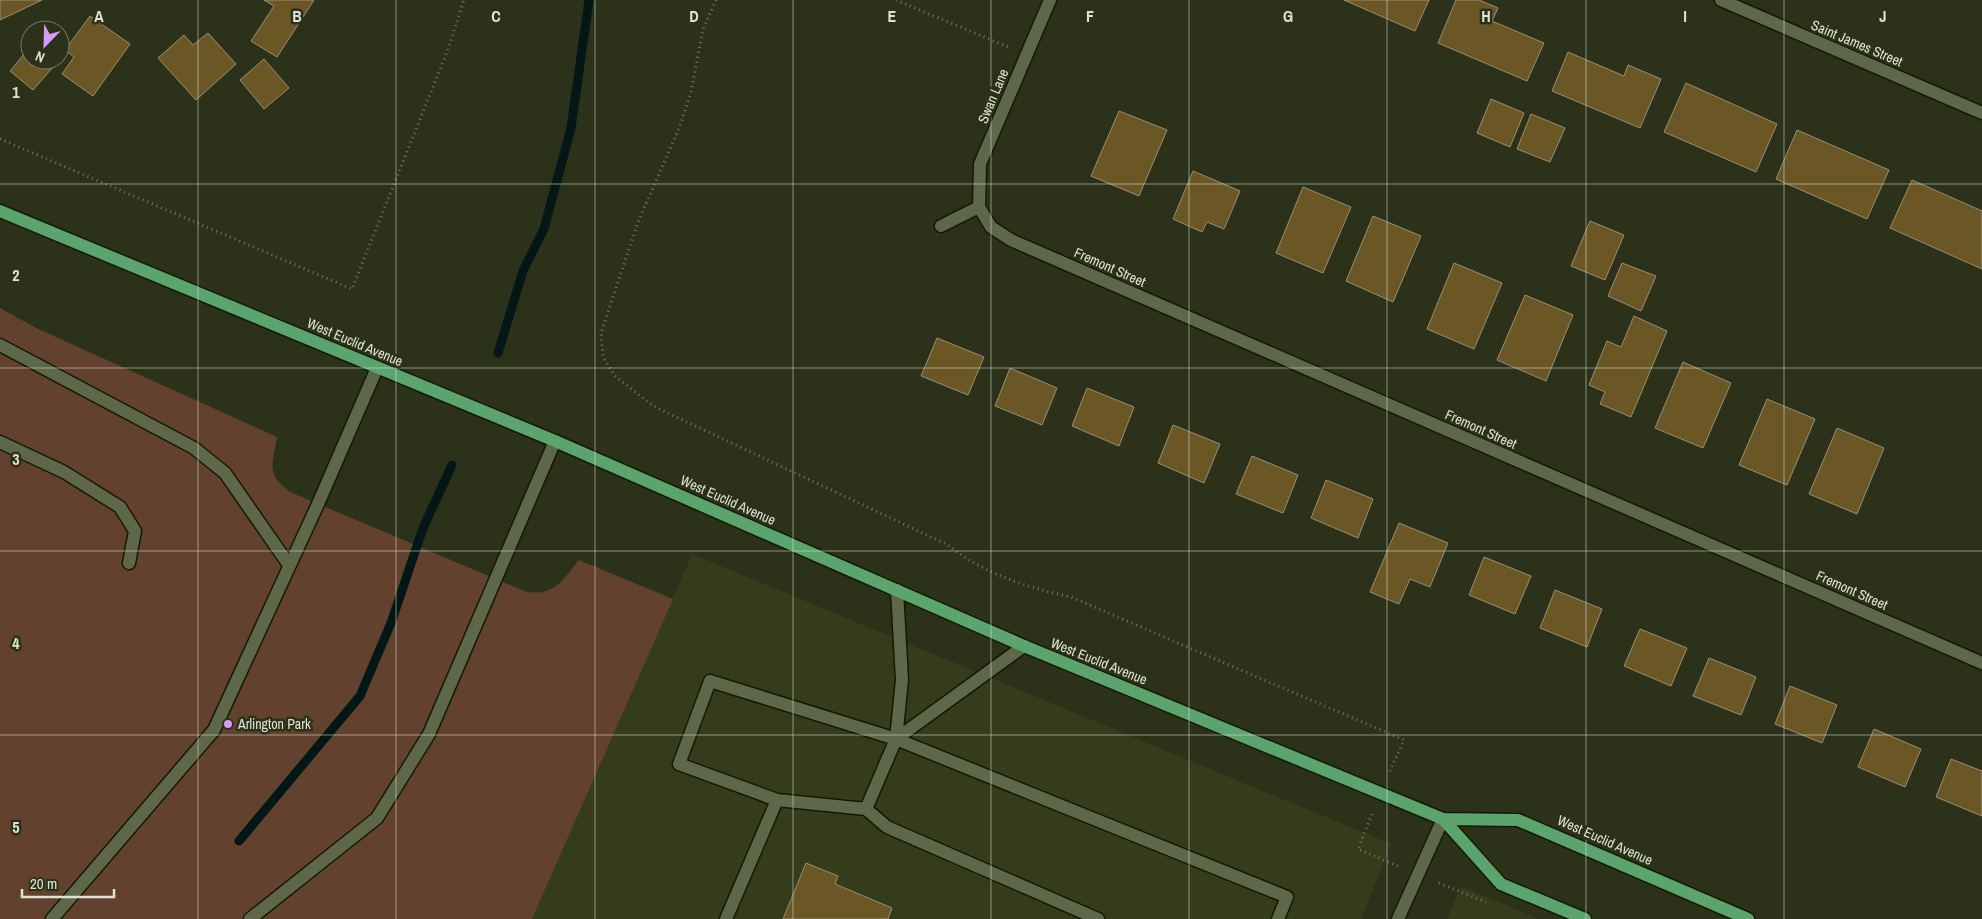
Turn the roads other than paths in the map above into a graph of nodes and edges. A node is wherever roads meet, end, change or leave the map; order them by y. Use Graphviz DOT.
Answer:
graph roads {
  1 [pos="1050,0"];
  2 [pos="1721,0"];
  3 [pos="1982,113"];
  4 [pos="980,207"];
  5 [pos="0,211"];
  6 [pos="941,226"];
  7 [pos="0,345"];
  8 [pos="377,368"];
  9 [pos="555,441"];
  10 [pos="0,442"];
  11 [pos="129,563"];
  12 [pos="289,565"];
  13 [pos="896,590"];
  14 [pos="1024,646"];
  15 [pos="1982,663"];
  16 [pos="896,739"];
  17 [pos="777,800"];
  18 [pos="866,809"];
  19 [pos="1443,819"];
  20 [pos="52,919"];
  21 [pos="250,919"];
  22 [pos="726,919"];
  23 [pos="1098,919"];
  24 [pos="1278,919"];
  25 [pos="1398,919"];
  26 [pos="1585,919"];
  27 [pos="1748,919"];
  1 -- 4 [label="street, Swan Lane"];
  2 -- 3 [label="street, Saint James Street"];
  4 -- 6 [label="street"];
  4 -- 15 [label="street, Fremont Street"];
  5 -- 8 [label="main road, West Euclid Avenue"];
  7 -- 12 [label="street"];
  8 -- 9 [label="main road, West Euclid Avenue"];
  8 -- 12 [label="street"];
  9 -- 13 [label="main road, West Euclid Avenue"];
  9 -- 21 [label="street"];
  10 -- 11 [label="street"];
  12 -- 20 [label="street"];
  13 -- 14 [label="main road, West Euclid Avenue"];
  13 -- 16 [label="street"];
  14 -- 16 [label="street"];
  14 -- 19 [label="main road, West Euclid Avenue"];
  16 -- 17 [label="street"];
  16 -- 18 [label="street"];
  16 -- 24 [label="street"];
  17 -- 18 [label="street"];
  17 -- 22 [label="street"];
  18 -- 23 [label="street"];
  19 -- 25 [label="street"];
  19 -- 26 [label="main road, West Euclid Avenue"];
  19 -- 27 [label="main road, West Euclid Avenue"];
}
